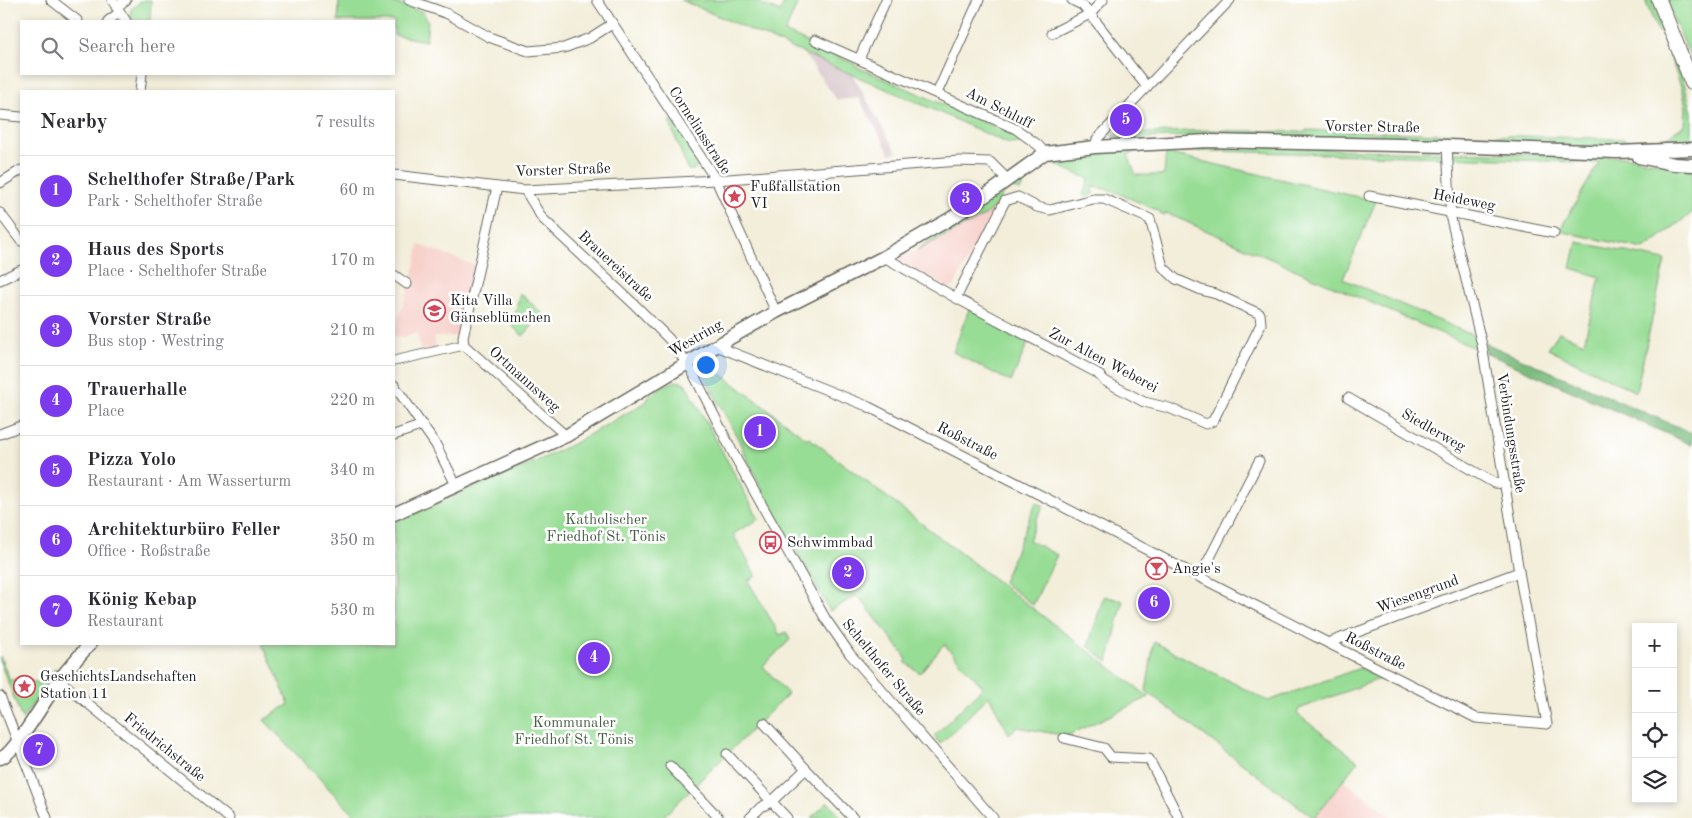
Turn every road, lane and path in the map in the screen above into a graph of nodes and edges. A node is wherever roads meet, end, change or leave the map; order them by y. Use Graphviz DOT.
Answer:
graph roads {
  1 [pos="51,0"];
  2 [pos="126,0"];
  3 [pos="409,0"];
  4 [pos="597,0"];
  5 [pos="886,0"];
  6 [pos="979,0"];
  7 [pos="1072,0"];
  8 [pos="1103,0"];
  9 [pos="1230,0"];
  10 [pos="1659,0"];
  11 [pos="116,6"];
  12 [pos="1090,14"];
  13 [pos="77,20"];
  14 [pos="109,20"];
  15 [pos="125,20"];
  16 [pos="612,24"];
  17 [pos="1052,33"];
  18 [pos="815,40"];
  19 [pos="859,59"];
  20 [pos="142,75"];
  21 [pos="1692,83"];
  22 [pos="1147,87"];
  23 [pos="140,90"];
  24 [pos="936,93"];
  25 [pos="0,115"];
  26 [pos="20,117"];
  27 [pos="1447,146"];
  28 [pos="1095,147"];
  29 [pos="1692,149"];
  30 [pos="1617,152"];
  31 [pos="1045,153"];
  32 [pos="1692,165"];
  33 [pos="20,171"];
  34 [pos="395,175"];
  35 [pos="1007,179"];
  36 [pos="716,180"];
  37 [pos="0,184"];
  38 [pos="497,187"];
  39 [pos="525,190"];
  40 [pos="1369,196"];
  41 [pos="0,213"];
  42 [pos="1449,213"];
  43 [pos="1554,233"];
  44 [pos="20,239"];
  45 [pos="884,258"];
  46 [pos="20,270"];
  47 [pos="395,276"];
  48 [pos="0,280"];
  49 [pos="407,284"];
  50 [pos="956,298"];
  51 [pos="776,312"];
  52 [pos="464,345"];
  53 [pos="716,346"];
  54 [pos="395,361"];
  55 [pos="686,363"];
  56 [pos="395,386"];
  57 [pos="1348,398"];
  58 [pos="423,425"];
  59 [pos="20,426"];
  60 [pos="0,434"];
  61 [pos="395,436"];
  62 [pos="566,436"];
  63 [pos="1259,461"];
  64 [pos="1505,484"];
  65 [pos="456,485"];
  66 [pos="395,514"];
  67 [pos="1519,572"];
  68 [pos="1200,577"];
  69 [pos="1328,643"];
  70 [pos="89,645"];
  71 [pos="59,680"];
  72 [pos="0,696"];
  73 [pos="764,722"];
  74 [pos="1547,724"];
  75 [pos="1064,738"];
  76 [pos="17,742"];
  77 [pos="727,754"];
  78 [pos="0,758"];
  79 [pos="670,766"];
  80 [pos="806,769"];
  81 [pos="772,802"];
  82 [pos="850,817"];
  83 [pos="47,818"];
  84 [pos="229,818"];
  85 [pos="719,818"];
  86 [pos="750,818"];
  87 [pos="787,818"];
  88 [pos="993,818"];
  89 [pos="1179,818"];
  1 -- 13 [label="street"];
  2 -- 11 [label="street"];
  3 -- 16 [label="street"];
  4 -- 16 [label="street, Corneliusstraße"];
  5 -- 19 [label="street"];
  6 -- 24 [label="street"];
  7 -- 12 [label="street"];
  8 -- 12 [label="street"];
  9 -- 22 [label="street"];
  10 -- 21 [label="main road"];
  11 -- 14 [label="street"];
  11 -- 15 [label="street"];
  12 -- 17 [label="street"];
  12 -- 22 [label="street"];
  16 -- 36 [label="street, Corneliusstraße"];
  18 -- 19 [label="street, Am Schluff"];
  19 -- 24 [label="street, Am Schluff"];
  20 -- 23 [label="street"];
  22 -- 28 [label="street"];
  24 -- 31 [label="street, Am Schluff"];
  25 -- 26 [label="street"];
  27 -- 28 [label="street, Vorster Straße"];
  27 -- 30 [label="street, Vorster Straße"];
  27 -- 42 [label="street, Verbindungsstraße"];
  28 -- 31 [label="street, Vorster Straße"];
  29 -- 30 [label="street, Vorster Straße"];
  30 -- 32 [label="street, Vorster Straße"];
  31 -- 35 [label="street, Vorster Straße"];
  33 -- 37 [label="street"];
  34 -- 38 [label="street, Vorster Straße"];
  35 -- 36 [label="street, Vorster Straße"];
  35 -- 45 [label="street, Westring"];
  36 -- 39 [label="street, Vorster Straße"];
  36 -- 51 [label="street, Corneliusstraße"];
  38 -- 39 [label="street, Vorster Straße"];
  38 -- 52 [label="street"];
  39 -- 55 [label="street, Brauereistraße"];
  40 -- 42 [label="street, Heideweg"];
  41 -- 44 [label="street"];
  42 -- 43 [label="street, Heideweg"];
  42 -- 64 [label="street, Verbindungsstraße"];
  45 -- 50 [label="street, Zur Alten Weberei"];
  45 -- 51 [label="street, Westring"];
  46 -- 48 [label="street"];
  47 -- 49 [label="street"];
  50 -- 50 [label="street, Zur Alten Weberei"];
  51 -- 53 [label="street, Westring"];
  52 -- 54 [label="street"];
  52 -- 62 [label="street, Ortmannsweg"];
  53 -- 55 [label="street, Westring"];
  53 -- 68 [label="street, Roßstraße"];
  55 -- 62 [label="street, Westring"];
  55 -- 88 [label="street, Schelthofer Straße"];
  56 -- 58 [label="street"];
  57 -- 64 [label="street, Siedlerweg"];
  58 -- 61 [label="street"];
  58 -- 65 [label="street"];
  59 -- 60 [label="street"];
  62 -- 65 [label="street, Westring"];
  63 -- 68 [label="street"];
  64 -- 67 [label="street, Verbindungsstraße"];
  65 -- 66 [label="street, Westring"];
  67 -- 69 [label="street, Wiesengrund"];
  67 -- 74 [label="street, Verbindungsstraße"];
  68 -- 69 [label="street, Roßstraße"];
  69 -- 74 [label="street, Roßstraße"];
  70 -- 71 [label="street"];
  71 -- 76 [label="street"];
  71 -- 84 [label="street, Friedrichstraße"];
  72 -- 76 [label="street"];
  73 -- 80 [label="street"];
  75 -- 89 [label="street"];
  76 -- 78 [label="street"];
  76 -- 83 [label="street"];
  77 -- 81 [label="street"];
  79 -- 85 [label="street"];
  80 -- 81 [label="street"];
  80 -- 82 [label="street"];
  81 -- 86 [label="street"];
  81 -- 87 [label="street"];
}
